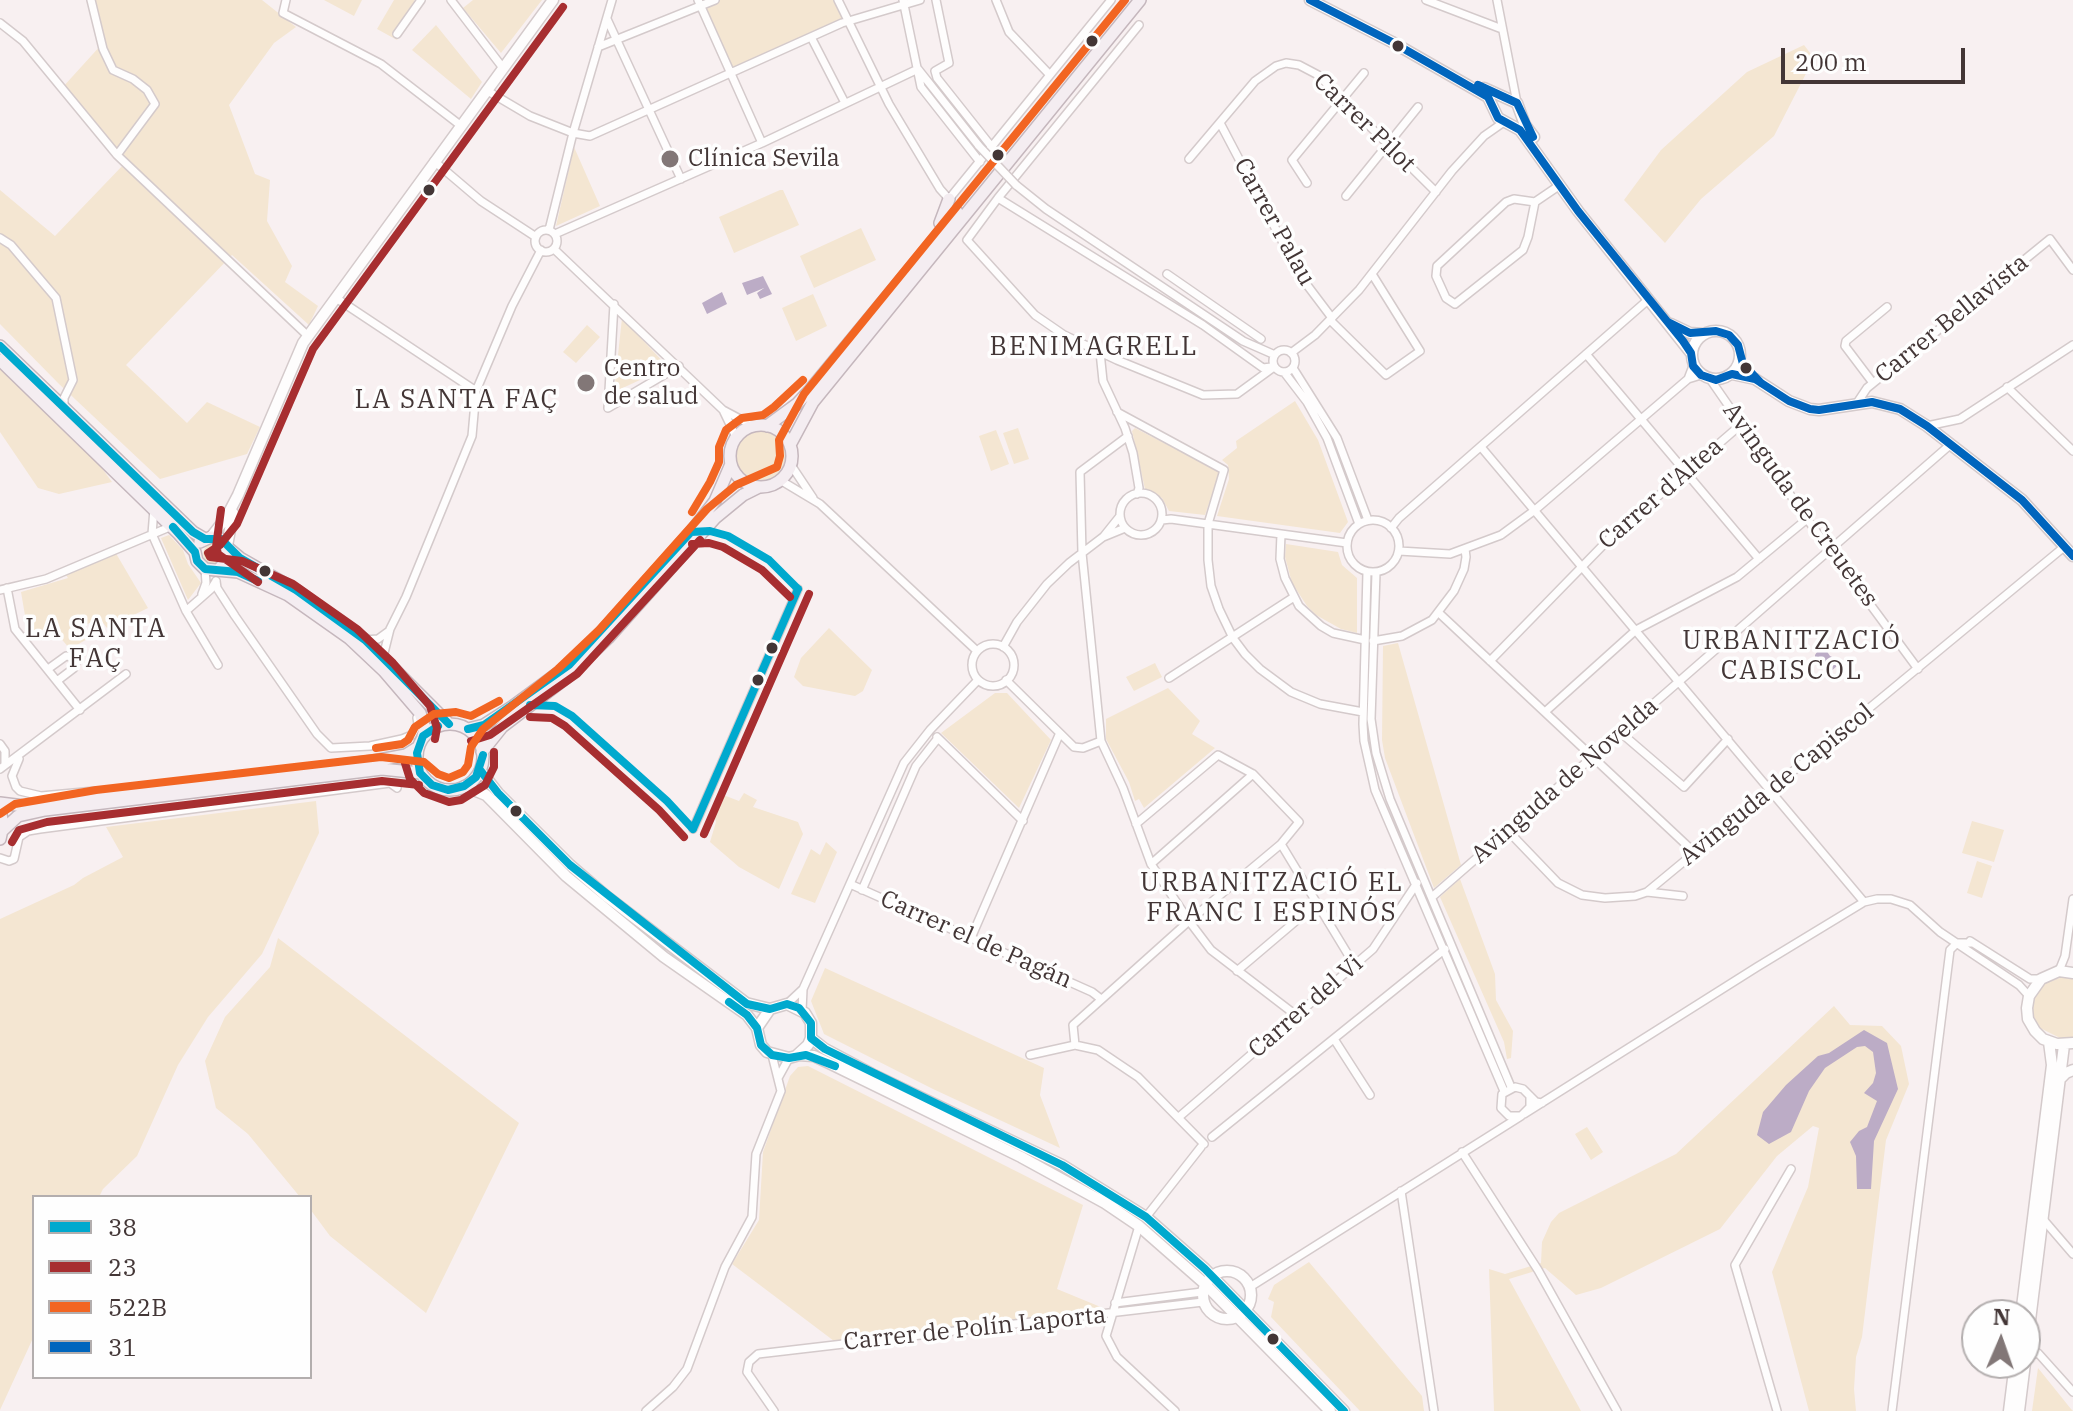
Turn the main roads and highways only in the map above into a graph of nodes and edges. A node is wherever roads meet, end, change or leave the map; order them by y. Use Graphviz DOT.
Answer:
graph roads {
  1 [pos="1130,0"];
  2 [pos="1140,0"];
  3 [pos="949,199"];
  4 [pos="906,273"];
  5 [pos="0,346"];
  6 [pos="0,360"];
  7 [pos="767,426"];
  8 [pos="790,445"];
  9 [pos="731,464"];
  10 [pos="759,487"];
  11 [pos="208,538"];
  12 [pos="227,547"];
  13 [pos="195,552"];
  14 [pos="213,572"];
  15 [pos="449,724"];
  16 [pos="468,729"];
  17 [pos="423,736"];
  18 [pos="417,748"];
  19 [pos="482,752"];
  20 [pos="420,773"];
  21 [pos="0,806"];
  22 [pos="1,835"];
  1 -- 4 [label="main road"];
  2 -- 8 [label="main road"];
  3 -- 4 [label="main road"];
  4 -- 7 [label="main road"];
  5 -- 11 [label="main road"];
  6 -- 13 [label="main road"];
  7 -- 8 [label="main road"];
  7 -- 9 [label="main road"];
  8 -- 10 [label="main road"];
  9 -- 10 [label="main road"];
  9 -- 16 [label="main road"];
  10 -- 19 [label="main road"];
  11 -- 12 [label="main road"];
  11 -- 13 [label="main road"];
  12 -- 14 [label="main road"];
  12 -- 15 [label="main road"];
  13 -- 14 [label="main road"];
  14 -- 17 [label="main road"];
  15 -- 16 [label="main road"];
  15 -- 17 [label="main road"];
  16 -- 19 [label="main road"];
  17 -- 18 [label="main road"];
  18 -- 20 [label="main road"];
  18 -- 21 [label="main road"];
  19 -- 20 [label="main road"];
  20 -- 22 [label="main road"];
  21 -- 22 [label="main road"];
}
